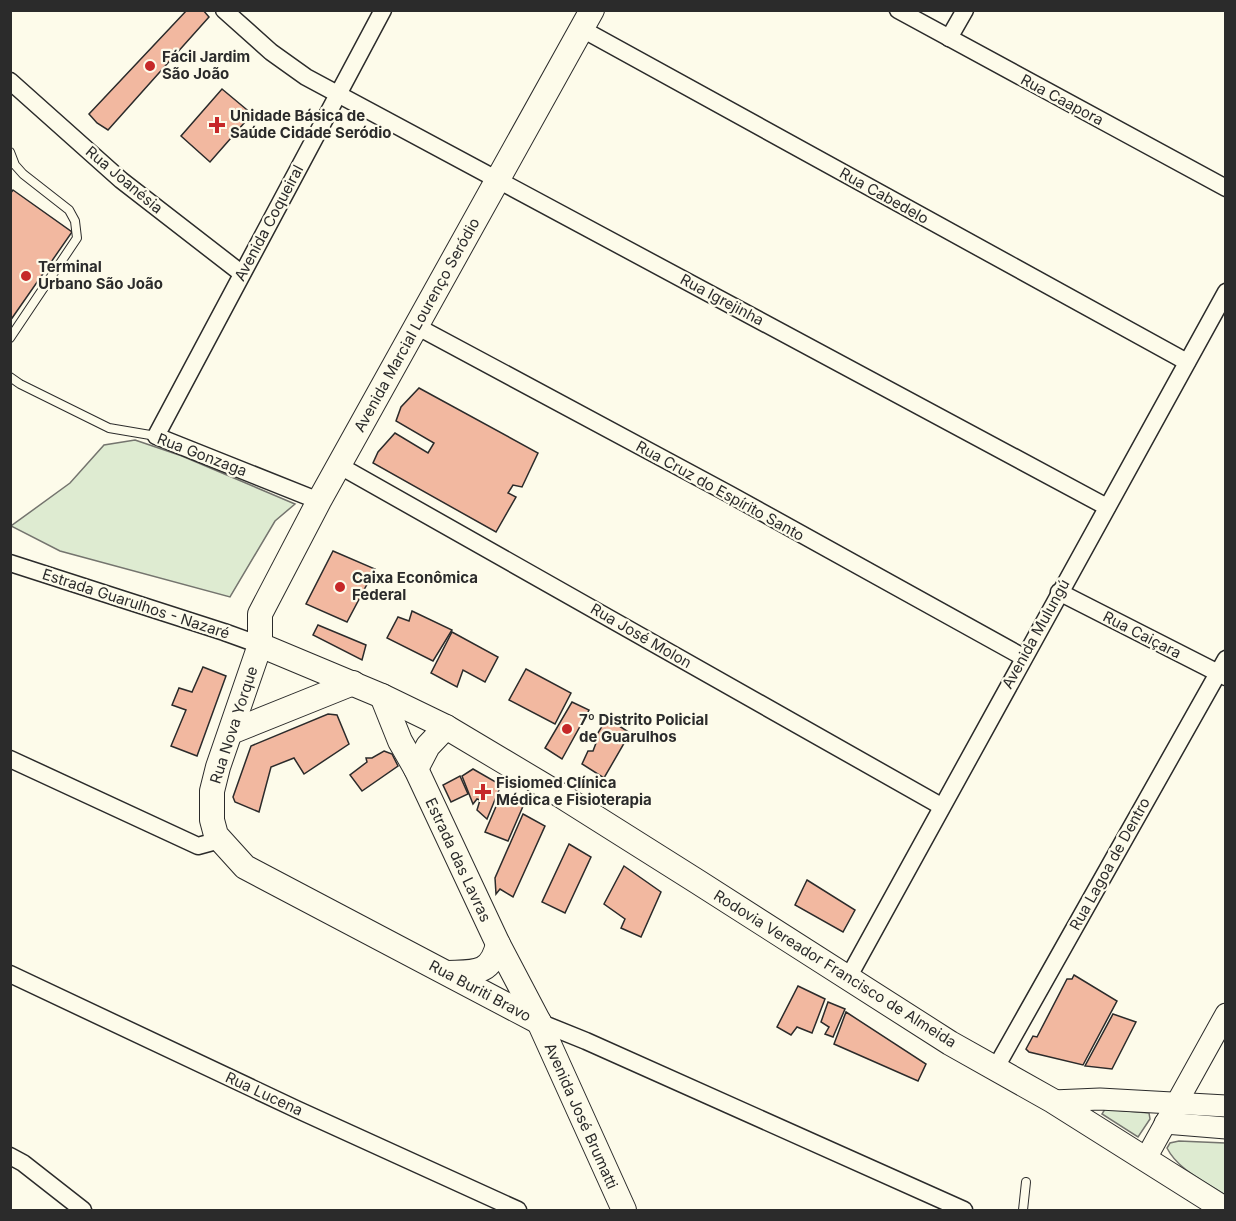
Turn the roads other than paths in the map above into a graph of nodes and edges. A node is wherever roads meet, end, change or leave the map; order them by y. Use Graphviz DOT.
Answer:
graph roads {
  1 [pos="383,10"];
  2 [pos="898,10"];
  3 [pos="965,10"];
  4 [pos="229,12"];
  5 [pos="587,20"];
  6 [pos="949,38"];
  7 [pos="10,81"];
  8 [pos="337,94"];
  9 [pos="10,152"];
  10 [pos="498,180"];
  11 [pos="1226,188"];
  12 [pos="242,273"];
  13 [pos="1226,292"];
  14 [pos="416,326"];
  15 [pos="10,338"];
  16 [pos="1187,362"];
  17 [pos="10,377"];
  18 [pos="156,436"];
  19 [pos="340,466"];
  20 [pos="320,501"];
  21 [pos="1107,507"];
  22 [pos="10,563"];
  23 [pos="1059,592"];
  24 [pos="260,645"];
  25 [pos="1023,657"];
  26 [pos="1223,670"];
  27 [pos="353,683"];
  28 [pos="382,696"];
  29 [pos="446,727"];
  30 [pos="231,732"];
  31 [pos="10,759"];
  32 [pos="416,769"];
  33 [pos="941,807"];
  34 [pos="220,840"];
  35 [pos="498,944"];
  36 [pos="448,973"];
  37 [pos="10,974"];
  38 [pos="848,978"];
  39 [pos="1226,1014"];
  40 [pos="539,1022"];
  41 [pos="995,1069"];
  42 [pos="1053,1101"];
  43 [pos="1176,1102"];
  44 [pos="1226,1106"];
  45 [pos="1165,1123"];
  46 [pos="1226,1128"];
  47 [pos="10,1156"];
  48 [pos="1145,1160"];
  49 [pos="1026,1182"];
  50 [pos="1226,1209"];
  51 [pos="83,1210"];
  52 [pos="518,1210"];
  53 [pos="624,1210"];
  54 [pos="964,1210"];
  55 [pos="1023,1210"];
  1 -- 8 [label="street, Avenida Coqueiral"];
  2 -- 6 [label="street, Rua Caapora"];
  3 -- 6 [label="street"];
  4 -- 8 [label="street, Rua Igrejinha"];
  5 -- 10 [label="main road, Avenida Marcial Lourenço Seródio"];
  5 -- 16 [label="street, Rua Cabedelo"];
  6 -- 11 [label="street, Rua Caapora"];
  7 -- 12 [label="street, Rua Joanésia"];
  8 -- 10 [label="street, Rua Igrejinha"];
  8 -- 12 [label="street, Avenida Coqueiral"];
  9 -- 15 [label="lane"];
  10 -- 14 [label="main road, Avenida Marcial Lourenço Seródio"];
  10 -- 21 [label="street, Rua Igrejinha"];
  12 -- 18 [label="street, Avenida Coqueiral"];
  13 -- 16 [label="street, Avenida Mulungú"];
  14 -- 19 [label="main road, Avenida Marcial Lourenço Seródio"];
  14 -- 25 [label="street, Rua Cruz do Espírito Santo"];
  16 -- 21 [label="street, Avenida Mulungú"];
  17 -- 18 [label="lane, Rua Gonzaga"];
  18 -- 20 [label="street, Rua Gonzaga"];
  19 -- 20 [label="main road, Avenida Marcial Lourenço Seródio"];
  19 -- 33 [label="street, Rua José Molon"];
  20 -- 24 [label="main road, Avenida Marcial Lourenço Seródio"];
  21 -- 23 [label="street, Avenida Mulungú"];
  22 -- 24 [label="street, Estrada Guarulhos - Nazaré"];
  23 -- 25 [label="street, Avenida Mulungú"];
  23 -- 26 [label="street, Rua Caiçara"];
  24 -- 27 [label="main road"];
  24 -- 30 [label="main road, Rua Nova Yorque"];
  25 -- 33 [label="street, Avenida Mulungú"];
  26 -- 41 [label="street, Rua Lagoa de Dentro"];
  27 -- 28 [label="main road"];
  27 -- 30 [label="main road"];
  28 -- 29 [label="main road, Rodovia Vereador Francisco de Almeida"];
  28 -- 32 [label="main road, Estrada das Lavras"];
  29 -- 32 [label="main road"];
  29 -- 38 [label="main road, Rodovia Vereador Francisco de Almeida"];
  30 -- 34 [label="main road, Rua Nova Yorque"];
  31 -- 34 [label="street"];
  32 -- 35 [label="main road, Estrada das Lavras"];
  33 -- 38 [label="street, Avenida Mulungú"];
  34 -- 36 [label="main road, Rua Buriti Bravo"];
  35 -- 36 [label="main road"];
  35 -- 40 [label="main road, Estrada das Lavras"];
  36 -- 40 [label="main road, Rua Buriti Bravo"];
  37 -- 52 [label="street, Rua Lucena"];
  38 -- 41 [label="main road, Rodovia Vereador Francisco de Almeida"];
  39 -- 43 [label="street"];
  40 -- 53 [label="main road, Avenida José Brumatti"];
  40 -- 54 [label="street, Rua Buriti Bravo"];
  41 -- 42 [label="main road, Rodovia Vereador Francisco de Almeida"];
  42 -- 43 [label="street"];
  42 -- 48 [label="main road, Rodovia Vereador Francisco de Almeida"];
  43 -- 44 [label="street"];
  43 -- 45 [label="street"];
  45 -- 46 [label="street"];
  45 -- 48 [label="street"];
  47 -- 51 [label="street"];
  48 -- 50 [label="main road, Rodovia Vereador Francisco de Almeida"];
  49 -- 55 [label="lane"];
}
